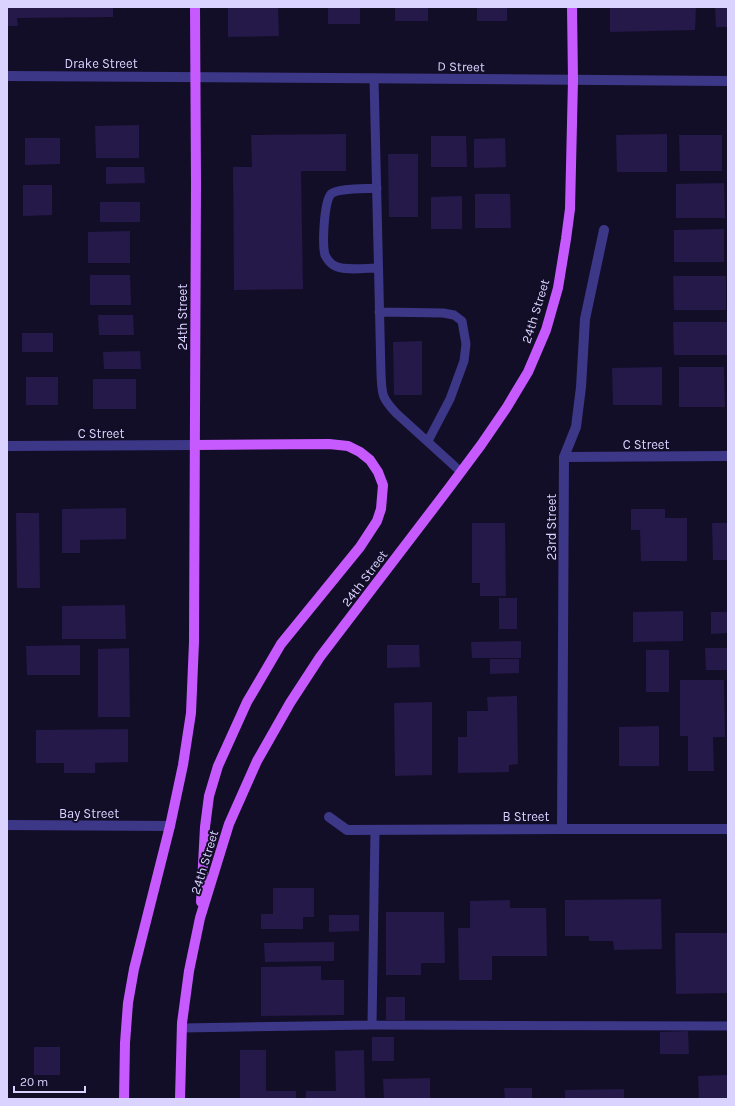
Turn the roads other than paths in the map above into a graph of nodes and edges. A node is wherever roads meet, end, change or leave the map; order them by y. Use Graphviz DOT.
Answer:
graph roads {
  1 [pos="195,7"];
  2 [pos="572,7"];
  3 [pos="7,76"];
  4 [pos="194,76"];
  5 [pos="374,78"];
  6 [pos="572,80"];
  7 [pos="728,81"];
  8 [pos="377,188"];
  9 [pos="604,230"];
  10 [pos="378,268"];
  11 [pos="379,312"];
  12 [pos="428,441"];
  13 [pos="195,445"];
  14 [pos="7,446"];
  15 [pos="728,456"];
  16 [pos="564,457"];
  17 [pos="461,472"];
  18 [pos="329,817"];
  19 [pos="7,825"];
  20 [pos="170,826"];
  21 [pos="562,829"];
  22 [pos="375,830"];
  23 [pos="728,830"];
  24 [pos="200,918"];
  25 [pos="372,1025"];
  26 [pos="728,1026"];
  27 [pos="182,1028"];
  28 [pos="124,1099"];
  29 [pos="180,1099"];
  1 -- 4 [label="main road, 24th Street"];
  2 -- 6 [label="main road"];
  3 -- 4 [label="street, Drake Street"];
  4 -- 5 [label="street, D Street"];
  4 -- 13 [label="main road, 24th Street"];
  5 -- 6 [label="street, D Street"];
  5 -- 8 [label="lane"];
  6 -- 7 [label="street, D Street"];
  6 -- 17 [label="main road, 24th Street"];
  8 -- 10 [label="lane"];
  8 -- 10 [label="lane"];
  9 -- 16 [label="street, 23rd Street"];
  10 -- 11 [label="lane"];
  11 -- 12 [label="lane"];
  11 -- 12 [label="lane"];
  12 -- 17 [label="lane"];
  13 -- 14 [label="street, C Street"];
  13 -- 20 [label="main road, 24th Street"];
  13 -- 24 [label="main road"];
  15 -- 16 [label="street, C Street"];
  16 -- 21 [label="street, 23rd Street"];
  17 -- 24 [label="main road, 24th Street"];
  18 -- 22 [label="street, B Street"];
  19 -- 20 [label="street, Bay Street"];
  20 -- 28 [label="main road, 24th Street"];
  21 -- 22 [label="street, B Street"];
  21 -- 23 [label="street, B Street"];
  22 -- 25 [label="lane"];
  24 -- 27 [label="main road, 24th Street"];
  25 -- 26 [label="lane"];
  25 -- 27 [label="lane"];
  27 -- 29 [label="main road, 24th Street"];
}
